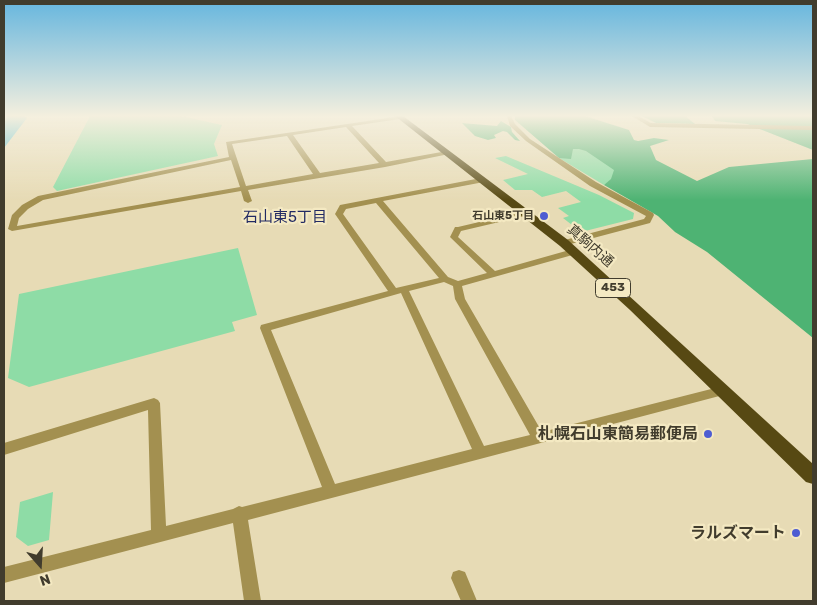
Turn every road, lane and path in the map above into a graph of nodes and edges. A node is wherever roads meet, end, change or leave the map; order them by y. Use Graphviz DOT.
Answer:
graph roads {
  1 [pos="228,144"];
  2 [pos="296,144"];
  3 [pos="366,144"];
  4 [pos="436,144"];
  5 [pos="534,144"];
  6 [pos="447,153"];
  7 [pos="232,158"];
  8 [pos="385,164"];
  9 [pos="318,176"];
  10 [pos="481,180"];
  11 [pos="243,189"];
  12 [pos="378,200"];
  13 [pos="248,201"];
  14 [pos="526,213"];
  15 [pos="568,248"];
  16 [pos="493,274"];
  17 [pos="444,279"];
  18 [pos="457,284"];
  19 [pos="399,291"];
  20 [pos="723,391"];
  21 [pos="539,438"];
  22 [pos="4,449"];
  23 [pos="480,452"];
  24 [pos="813,476"];
  25 [pos="330,490"];
  26 [pos="239,513"];
  27 [pos="159,534"];
  28 [pos="4,575"];
  29 [pos="459,578"];
  30 [pos="253,601"];
  31 [pos="469,601"];
  1 -- 7 [label="street"];
  2 -- 9 [label="street"];
  3 -- 8 [label="street"];
  4 -- 6 [label="highway, 真駒内通 / 453"];
  5 -- 15 [label="street"];
  6 -- 8 [label="street"];
  6 -- 10 [label="highway, 真駒内通 / 453"];
  7 -- 11 [label="street"];
  7 -- 11 [label="street"];
  8 -- 9 [label="street"];
  9 -- 11 [label="street"];
  10 -- 12 [label="street"];
  10 -- 14 [label="highway, 真駒内通 / 453"];
  11 -- 13 [label="street"];
  12 -- 17 [label="street"];
  12 -- 19 [label="street"];
  14 -- 15 [label="highway, 真駒内通 / 453"];
  14 -- 16 [label="street"];
  15 -- 16 [label="street"];
  15 -- 20 [label="highway, 真駒内通 / 453"];
  16 -- 18 [label="street"];
  17 -- 18 [label="street"];
  17 -- 19 [label="street"];
  18 -- 21 [label="street"];
  19 -- 23 [label="street"];
  19 -- 25 [label="street"];
  20 -- 21 [label="street"];
  20 -- 24 [label="highway, 真駒内通 / 453"];
  21 -- 23 [label="street"];
  22 -- 27 [label="street"];
  23 -- 25 [label="street"];
  25 -- 26 [label="street"];
  26 -- 27 [label="street"];
  26 -- 30 [label="street"];
  27 -- 28 [label="street"];
  29 -- 31 [label="street"];
}
